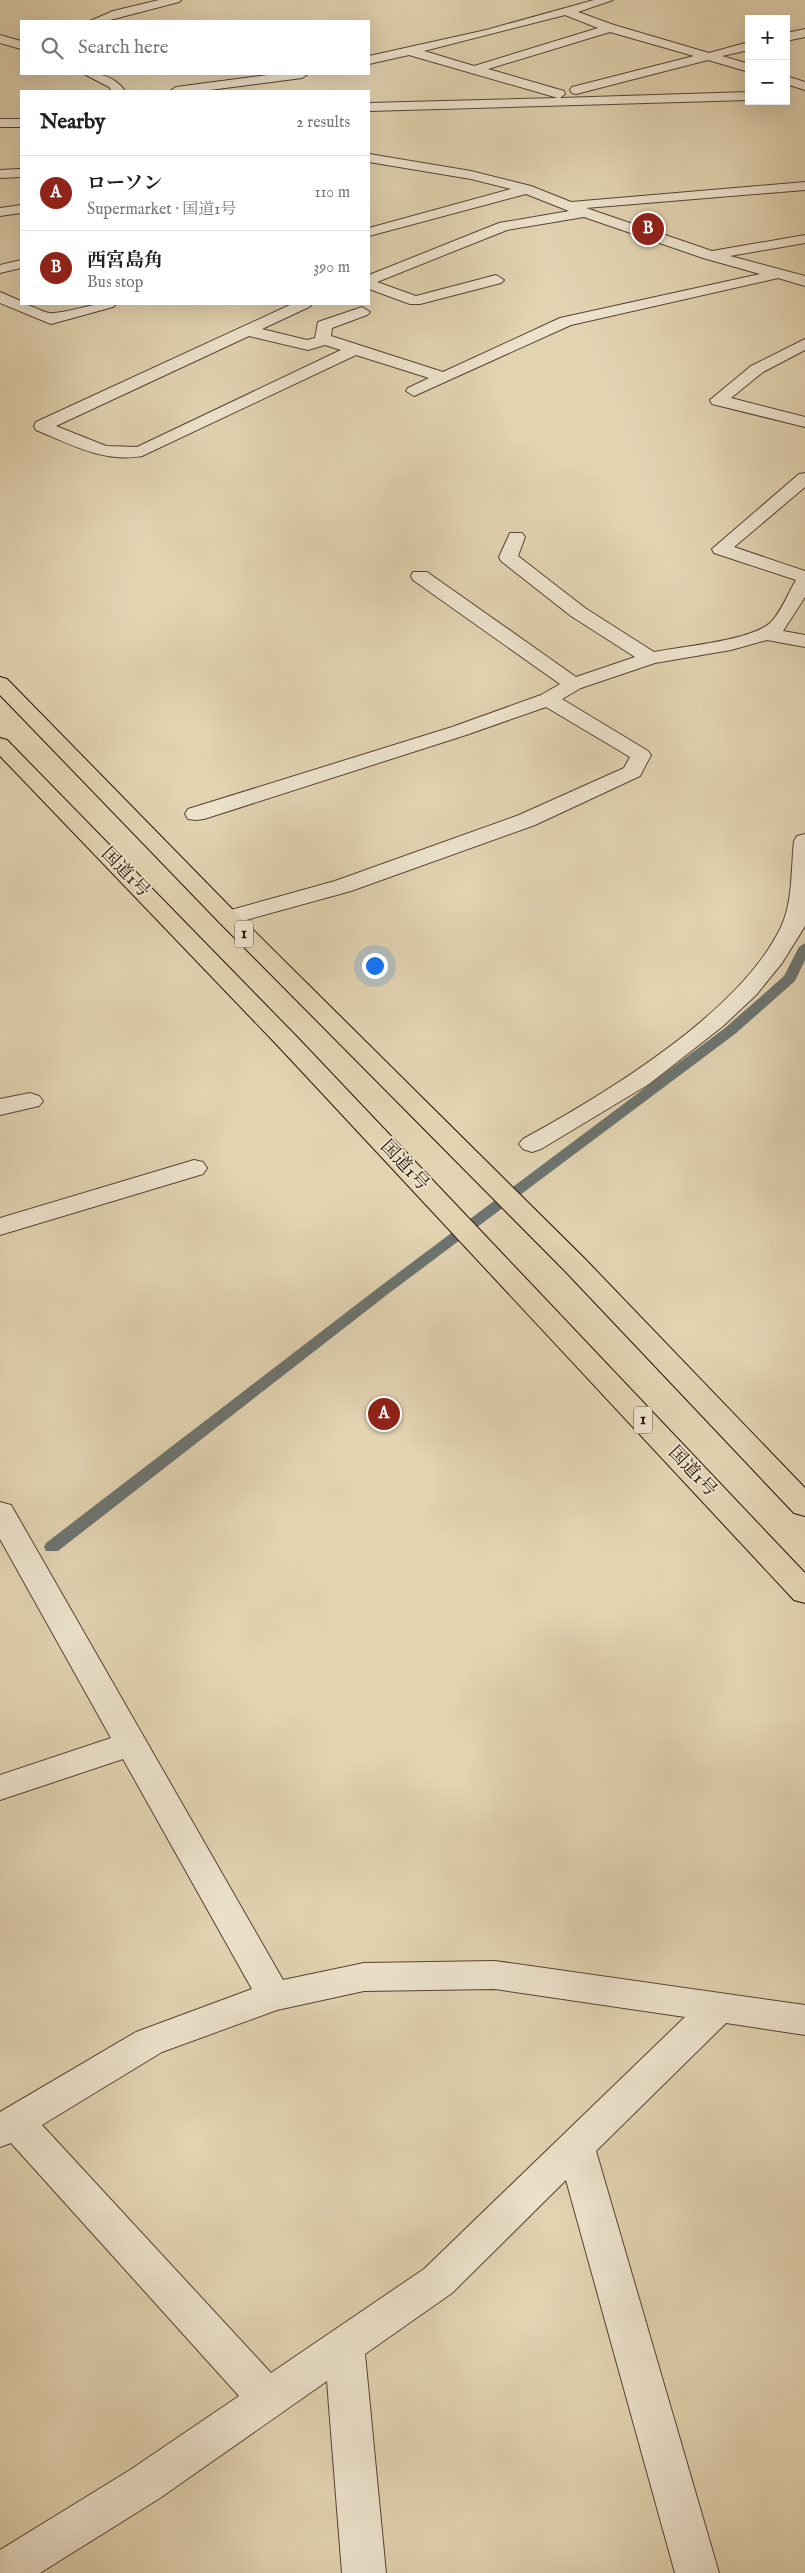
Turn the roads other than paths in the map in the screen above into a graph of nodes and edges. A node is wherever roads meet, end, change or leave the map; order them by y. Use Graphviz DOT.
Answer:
graph roads {
  1 [pos="128,0"];
  2 [pos="175,0"];
  3 [pos="607,0"];
  4 [pos="145,6"];
  5 [pos="565,12"];
  6 [pos="103,20"];
  7 [pos="610,28"];
  8 [pos="805,33"];
  9 [pos="790,36"];
  10 [pos="0,39"];
  11 [pos="20,45"];
  12 [pos="745,47"];
  13 [pos="409,51"];
  14 [pos="710,56"];
  15 [pos="370,60"];
  16 [pos="745,67"];
  17 [pos="473,70"];
  18 [pos="92,75"];
  19 [pos="295,75"];
  20 [pos="790,81"];
  21 [pos="805,86"];
  22 [pos="118,90"];
  23 [pos="183,90"];
  24 [pos="560,94"];
  25 [pos="790,95"];
  26 [pos="805,95"];
  27 [pos="745,96"];
  28 [pos="576,101"];
  29 [pos="370,107"];
  30 [pos="0,123"];
  31 [pos="20,123"];
  32 [pos="370,158"];
  33 [pos="20,173"];
  34 [pos="0,174"];
  35 [pos="471,175"];
  36 [pos="387,176"];
  37 [pos="805,186"];
  38 [pos="526,189"];
  39 [pos="570,206"];
  40 [pos="20,209"];
  41 [pos="0,212"];
  42 [pos="586,213"];
  43 [pos="370,232"];
  44 [pos="805,239"];
  45 [pos="708,255"];
  46 [pos="20,264"];
  47 [pos="0,269"];
  48 [pos="778,274"];
  49 [pos="370,280"];
  50 [pos="496,280"];
  51 [pos="805,281"];
  52 [pos="370,284"];
  53 [pos="0,297"];
  54 [pos="104,305"];
  55 [pos="302,305"];
  56 [pos="362,312"];
  57 [pos="245,330"];
  58 [pos="324,340"];
  59 [pos="805,344"];
  60 [pos="355,349"];
  61 [pos="443,377"];
  62 [pos="414,391"];
  63 [pos="805,422"];
  64 [pos="805,478"];
  65 [pos="516,537"];
  66 [pos="420,576"];
  67 [pos="805,577"];
  68 [pos="805,581"];
  69 [pos="767,634"];
  70 [pos="805,641"];
  71 [pos="651,658"];
  72 [pos="0,683"];
  73 [pos="574,684"];
  74 [pos="548,698"];
  75 [pos="0,744"];
  76 [pos="196,814"];
  77 [pos="805,841"];
  78 [pos="228,918"];
  79 [pos="30,1101"];
  80 [pos="0,1108"];
  81 [pos="532,1144"];
  82 [pos="194,1168"];
  83 [pos="0,1227"];
  84 [pos="805,1506"];
  85 [pos="5,1531"];
  86 [pos="805,1592"];
  87 [pos="133,1743"];
  88 [pos="0,1788"];
  89 [pos="274,1996"];
  90 [pos="718,2008"];
  91 [pos="805,2020"];
  92 [pos="8,2127"];
  93 [pos="576,2146"];
  94 [pos="344,2346"];
  95 [pos="268,2399"];
  96 [pos="1,2573"];
  97 [pos="364,2573"];
  98 [pos="698,2573"];
  1 -- 4 [label="street"];
  2 -- 4 [label="street"];
  3 -- 5 [label="street"];
  4 -- 6 [label="street"];
  5 -- 7 [label="street"];
  5 -- 13 [label="street"];
  7 -- 14 [label="street"];
  7 -- 17 [label="street"];
  8 -- 9 [label="street"];
  10 -- 11 [label="street"];
  12 -- 14 [label="street"];
  13 -- 15 [label="street"];
  13 -- 17 [label="street"];
  14 -- 16 [label="street"];
  14 -- 24 [label="street"];
  17 -- 24 [label="street"];
  18 -- 22 [label="street"];
  19 -- 23 [label="street"];
  20 -- 21 [label="street"];
  24 -- 28 [label="street"];
  25 -- 26 [label="street"];
  27 -- 28 [label="street"];
  28 -- 29 [label="street"];
  30 -- 31 [label="street"];
  32 -- 35 [label="street"];
  33 -- 34 [label="street"];
  35 -- 36 [label="street"];
  35 -- 38 [label="street"];
  37 -- 39 [label="street"];
  38 -- 39 [label="street"];
  38 -- 43 [label="street"];
  39 -- 42 [label="street"];
  40 -- 41 [label="street"];
  42 -- 45 [label="street"];
  42 -- 49 [label="street"];
  44 -- 45 [label="street"];
  45 -- 48 [label="street"];
  46 -- 47 [label="street"];
  48 -- 51 [label="street"];
  48 -- 61 [label="street"];
  50 -- 52 [label="street"];
  53 -- 54 [label="street"];
  55 -- 57 [label="street"];
  56 -- 58 [label="street"];
  57 -- 58 [label="street"];
  57 -- 60 [label="street"];
  58 -- 60 [label="street"];
  59 -- 63 [label="street"];
  60 -- 61 [label="street"];
  61 -- 62 [label="street"];
  64 -- 67 [label="street"];
  65 -- 71 [label="street"];
  66 -- 73 [label="street"];
  68 -- 69 [label="street"];
  69 -- 70 [label="street"];
  69 -- 71 [label="street"];
  71 -- 73 [label="street"];
  72 -- 78 [label="highway, 1"];
  73 -- 74 [label="street"];
  74 -- 76 [label="street"];
  74 -- 78 [label="street"];
  75 -- 86 [label="highway, 国道1号 / 1"];
  77 -- 81 [label="street"];
  78 -- 84 [label="highway, 1"];
  79 -- 80 [label="street"];
  82 -- 83 [label="street"];
  85 -- 87 [label="street"];
  87 -- 88 [label="street"];
  87 -- 89 [label="street"];
  89 -- 90 [label="street"];
  89 -- 92 [label="street"];
  90 -- 91 [label="street"];
  90 -- 93 [label="street"];
  92 -- 95 [label="street"];
  93 -- 94 [label="street"];
  93 -- 98 [label="street"];
  94 -- 95 [label="street"];
  94 -- 97 [label="street"];
  95 -- 96 [label="street"];
}
